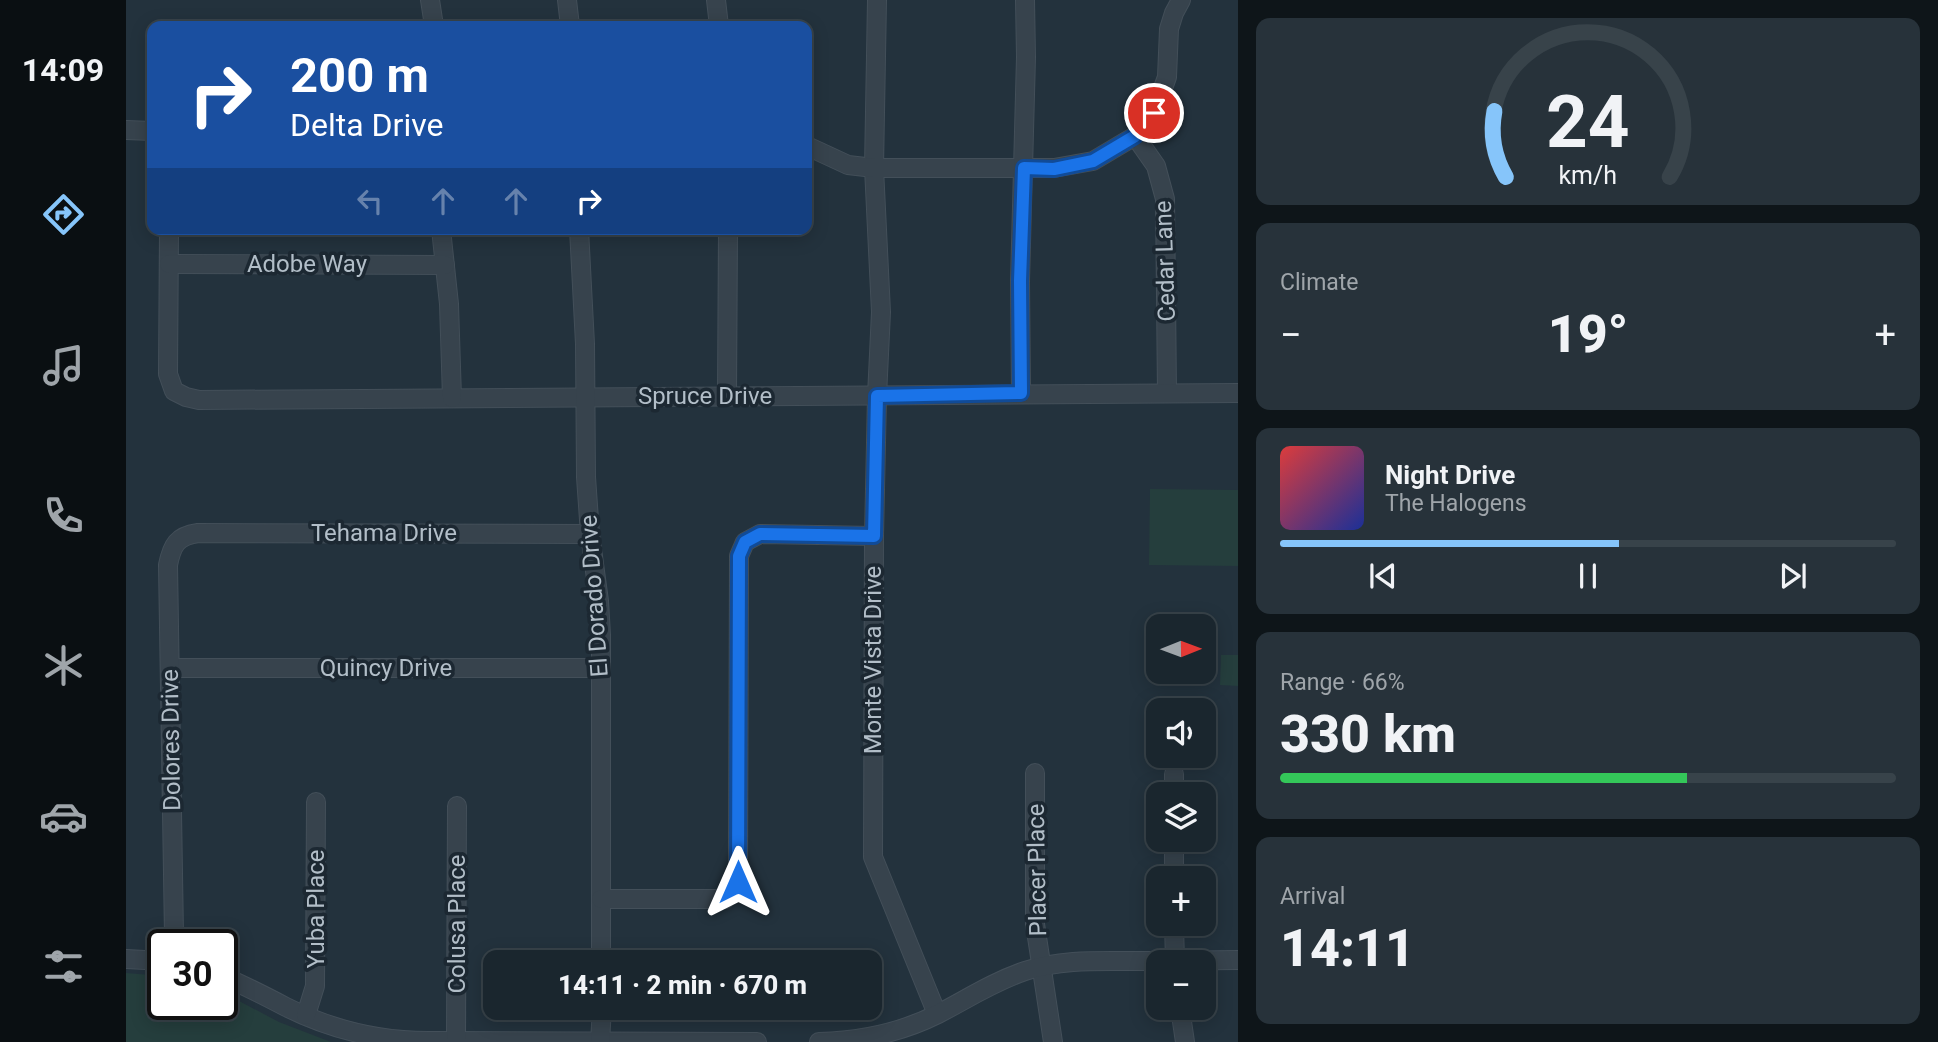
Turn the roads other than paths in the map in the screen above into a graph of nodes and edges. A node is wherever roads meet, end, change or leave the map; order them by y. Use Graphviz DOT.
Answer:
graph roads {
  1 [pos="430,0"];
  2 [pos="567,0"];
  3 [pos="716,0"];
  4 [pos="877,0"];
  5 [pos="1025,0"];
  6 [pos="1181,0"];
  7 [pos="433,21"];
  8 [pos="569,21"];
  9 [pos="718,21"];
  10 [pos="126,130"];
  11 [pos="147,131"];
  12 [pos="1135,136"];
  13 [pos="812,148"];
  14 [pos="874,168"];
  15 [pos="1024,168"];
  16 [pos="169,235"];
  17 [pos="442,235"];
  18 [pos="579,235"];
  19 [pos="728,235"];
  20 [pos="169,264"];
  21 [pos="445,265"];
  22 [pos="1021,393"];
  23 [pos="1167,393"];
  24 [pos="1238,393"];
  25 [pos="586,396"];
  26 [pos="727,396"];
  27 [pos="877,396"];
  28 [pos="452,398"];
  29 [pos="590,534"];
  30 [pos="874,536"];
  31 [pos="179,539"];
  32 [pos="171,668"];
  33 [pos="601,668"];
  34 [pos="1035,773"];
  35 [pos="1174,774"];
  36 [pos="1174,782"];
  37 [pos="316,802"];
  38 [pos="457,806"];
  39 [pos="601,899"];
  40 [pos="174,929"];
  41 [pos="601,950"];
  42 [pos="126,959"];
  43 [pos="147,960"];
  44 [pos="1238,960"];
  45 [pos="1216,961"];
  46 [pos="1146,962"];
  47 [pos="1042,967"];
  48 [pos="238,983"];
  49 [pos="937,1014"];
  50 [pos="306,1015"];
  51 [pos="601,1020"];
  52 [pos="1182,1020"];
  53 [pos="456,1041"];
  54 [pos="600,1042"];
  55 [pos="757,1042"];
  56 [pos="819,1042"];
  57 [pos="1053,1042"];
  58 [pos="1185,1042"];
  1 -- 7 [label="street"];
  2 -- 8 [label="street"];
  3 -- 9 [label="street"];
  4 -- 14 [label="street, Monte Vista Drive"];
  5 -- 15 [label="street"];
  6 -- 12 [label="street"];
  10 -- 11 [label="street"];
  12 -- 15 [label="street"];
  12 -- 23 [label="street, Cedar Lane"];
  13 -- 14 [label="street"];
  14 -- 15 [label="street"];
  14 -- 27 [label="street, Monte Vista Drive"];
  15 -- 22 [label="street"];
  16 -- 20 [label="street"];
  17 -- 21 [label="street"];
  18 -- 25 [label="street, El Dorado Drive"];
  19 -- 26 [label="street"];
  20 -- 21 [label="street, Adobe Way"];
  20 -- 28 [label="street, Spruce Drive"];
  21 -- 28 [label="street"];
  22 -- 23 [label="street, Spruce Drive"];
  22 -- 27 [label="street, Spruce Drive"];
  23 -- 24 [label="street, Spruce Drive"];
  25 -- 26 [label="street, Spruce Drive"];
  25 -- 28 [label="street, Spruce Drive"];
  25 -- 29 [label="street, El Dorado Drive"];
  26 -- 27 [label="street, Spruce Drive"];
  27 -- 30 [label="street, Monte Vista Drive"];
  29 -- 31 [label="street, Tehama Drive"];
  29 -- 33 [label="street, El Dorado Drive"];
  30 -- 39 [label="street"];
  30 -- 49 [label="street, Monte Vista Drive"];
  31 -- 32 [label="street, Dolores Drive"];
  32 -- 33 [label="street, Quincy Drive"];
  32 -- 40 [label="street, Dolores Drive"];
  33 -- 39 [label="street, El Dorado Drive"];
  34 -- 47 [label="street, Placer Place"];
  35 -- 36 [label="street"];
  37 -- 50 [label="street, Yuba Place"];
  38 -- 53 [label="street, Colusa Place"];
  39 -- 41 [label="street, El Dorado Drive"];
  42 -- 43 [label="street"];
  44 -- 45 [label="street"];
  46 -- 47 [label="street"];
  47 -- 49 [label="street"];
  47 -- 57 [label="street, Placer Place"];
  48 -- 50 [label="street"];
  49 -- 56 [label="street"];
  50 -- 53 [label="street"];
  51 -- 54 [label="street"];
  52 -- 58 [label="street"];
  53 -- 54 [label="street"];
  54 -- 55 [label="street"];
}
